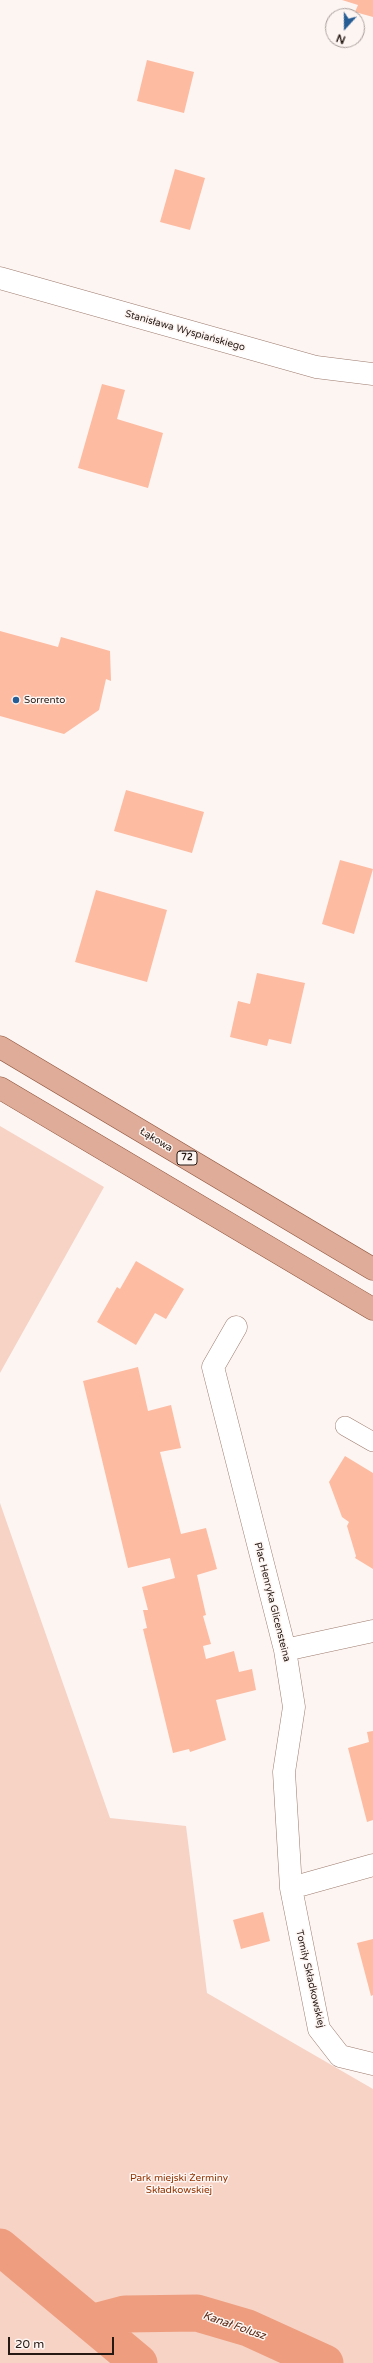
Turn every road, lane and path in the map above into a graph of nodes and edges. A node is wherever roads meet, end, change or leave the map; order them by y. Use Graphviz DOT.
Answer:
graph roads {
  1 [pos="0,278"];
  2 [pos="373,374"];
  3 [pos="0,1047"];
  4 [pos="0,1088"];
  5 [pos="373,1269"];
  6 [pos="373,1309"];
  7 [pos="236,1327"];
  8 [pos="345,1426"];
  9 [pos="373,1442"];
  10 [pos="373,1631"];
  11 [pos="285,1650"];
  12 [pos="373,1865"];
  13 [pos="291,1888"];
  14 [pos="373,2064"];
  1 -- 2 [label="street, Stanisława Wyspiańskiego"];
  3 -- 5 [label="main road, Łąkowa / 72"];
  4 -- 6 [label="main road"];
  7 -- 11 [label="street, Plac Henryka Glicensteina"];
  8 -- 9 [label="lane"];
  10 -- 11 [label="street"];
  11 -- 13 [label="street, Plac Henryka Glicensteina"];
  12 -- 13 [label="street"];
  13 -- 14 [label="street, Tomiły Składkowskiej"];
}
